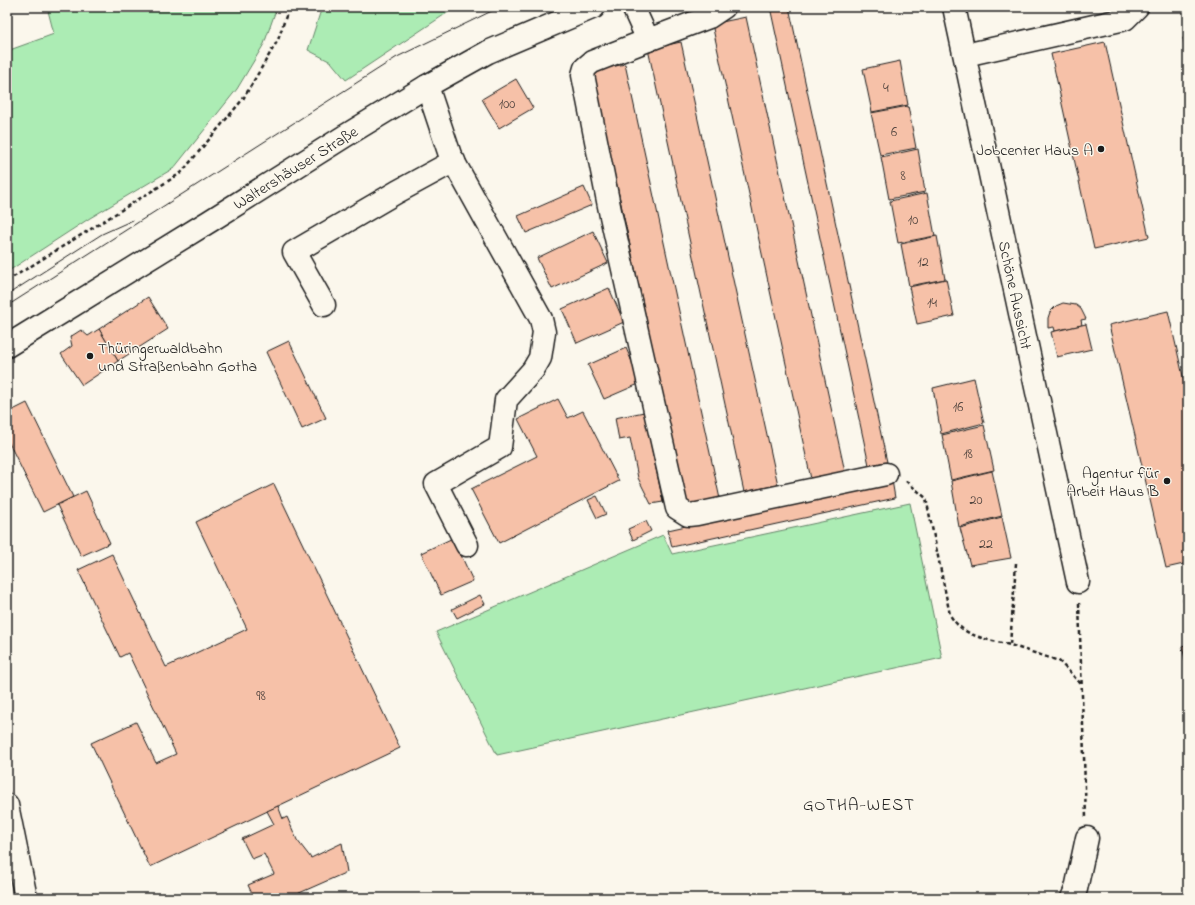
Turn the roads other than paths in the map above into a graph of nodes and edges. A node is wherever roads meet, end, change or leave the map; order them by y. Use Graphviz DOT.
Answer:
graph roads {
  1 [pos="594,7"];
  2 [pos="634,7"];
  3 [pos="724,7"];
  4 [pos="954,7"];
  5 [pos="1137,7"];
  6 [pos="648,40"];
  7 [pos="965,55"];
  8 [pos="427,86"];
  9 [pos="454,161"];
  10 [pos="324,305"];
  11 [pos="7,346"];
  12 [pos="886,474"];
  13 [pos="467,545"];
  14 [pos="1078,582"];
  15 [pos="7,805"];
  16 [pos="1087,838"];
  17 [pos="26,898"];
  18 [pos="1072,898"];
  1 -- 8 [label="main road, Waltershäuser Straße"];
  2 -- 6 [label="main road"];
  3 -- 6 [label="main road"];
  4 -- 7 [label="main road, Schöne Aussicht"];
  5 -- 7 [label="main road"];
  6 -- 12 [label="main road"];
  7 -- 14 [label="main road, Schöne Aussicht"];
  8 -- 9 [label="main road"];
  8 -- 11 [label="main road, Waltershäuser Straße"];
  9 -- 10 [label="main road"];
  9 -- 13 [label="main road"];
  15 -- 17 [label="main road"];
  16 -- 18 [label="main road"];
}
